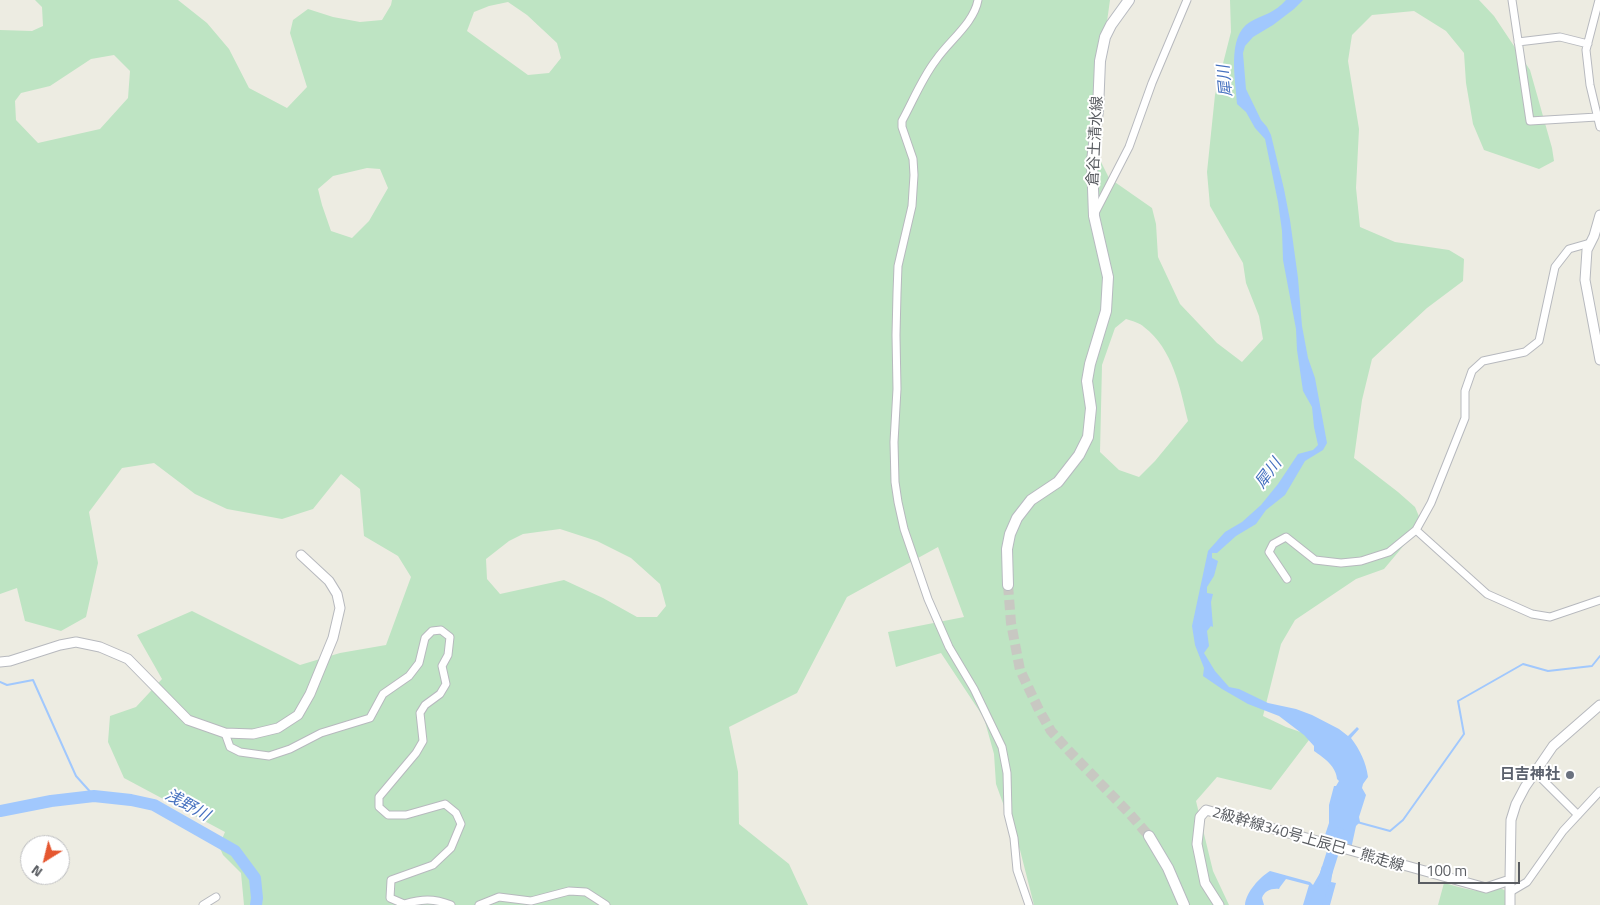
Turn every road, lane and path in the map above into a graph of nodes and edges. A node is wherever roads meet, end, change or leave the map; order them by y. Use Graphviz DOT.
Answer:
graph roads {
  1 [pos="978,0"];
  2 [pos="1129,0"];
  3 [pos="1187,0"];
  4 [pos="1512,0"];
  5 [pos="1600,0"];
  6 [pos="1518,42"];
  7 [pos="1588,44"];
  8 [pos="1597,105"];
  9 [pos="1597,117"];
  10 [pos="1600,127"];
  11 [pos="1094,216"];
  12 [pos="1600,216"];
  13 [pos="1590,244"];
  14 [pos="1600,360"];
  15 [pos="1416,530"];
  16 [pos="301,555"];
  17 [pos="1287,579"];
  18 [pos="1008,585"];
  19 [pos="1600,600"];
  20 [pos="0,662"];
  21 [pos="1600,705"];
  22 [pos="225,733"];
  23 [pos="1535,772"];
  24 [pos="1600,792"];
  25 [pos="1578,815"];
  26 [pos="1149,836"];
  27 [pos="1510,880"];
  28 [pos="1510,892"];
  29 [pos="216,897"];
  30 [pos="203,905"];
  31 [pos="450,905"];
  32 [pos="479,905"];
  33 [pos="606,905"];
  34 [pos="1029,905"];
  35 [pos="1184,905"];
  36 [pos="1219,905"];
  37 [pos="1510,905"];
  1 -- 34 [label="street"];
  2 -- 11 [label="main road, 倉谷土清水線"];
  3 -- 11 [label="street"];
  4 -- 6 [label="street"];
  5 -- 7 [label="street"];
  6 -- 7 [label="street"];
  6 -- 9 [label="street"];
  7 -- 8 [label="street"];
  8 -- 9 [label="street"];
  9 -- 10 [label="street"];
  11 -- 18 [label="main road, 倉谷土清水線"];
  12 -- 13 [label="street"];
  13 -- 14 [label="street"];
  13 -- 15 [label="street"];
  15 -- 17 [label="street"];
  15 -- 19 [label="street"];
  16 -- 22 [label="street"];
  20 -- 22 [label="street"];
  21 -- 23 [label="street"];
  22 -- 31 [label="street"];
  23 -- 25 [label="street"];
  23 -- 27 [label="street"];
  24 -- 25 [label="street"];
  25 -- 28 [label="street"];
  26 -- 35 [label="main road"];
  27 -- 28 [label="street"];
  27 -- 36 [label="street, 2級幹線340号上辰巳・熊走線"];
  28 -- 37 [label="street"];
  29 -- 30 [label="street"];
  32 -- 33 [label="street"];
}
